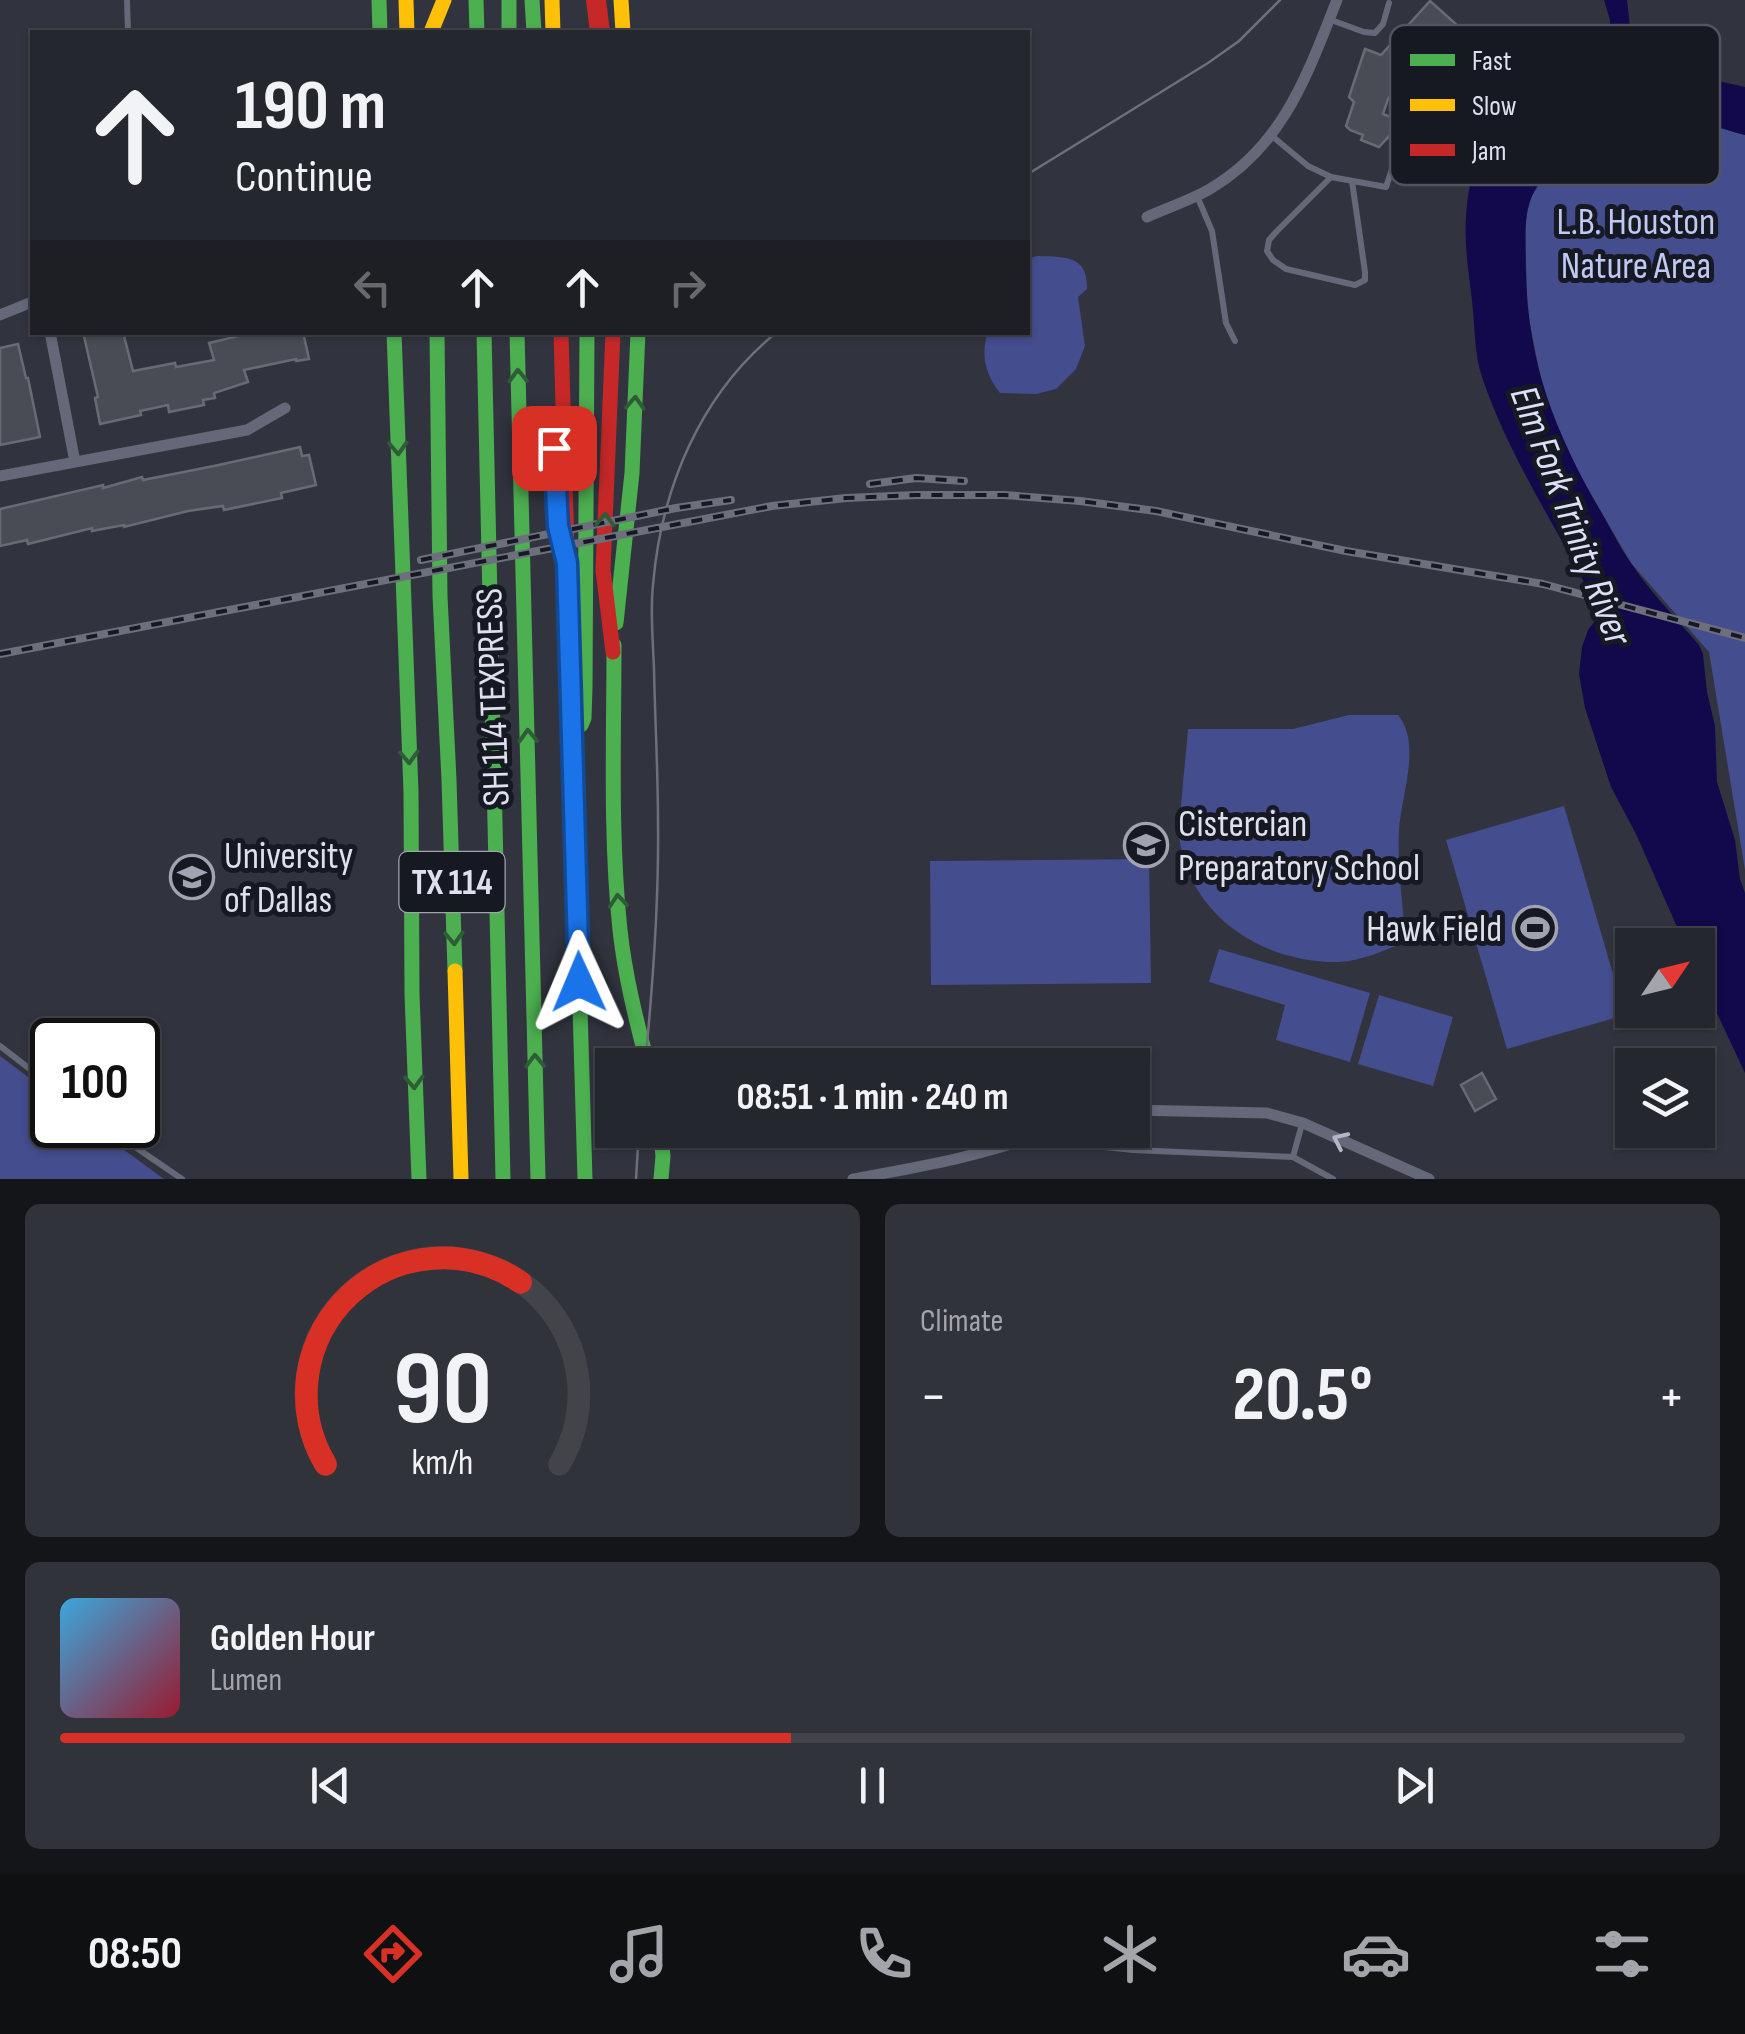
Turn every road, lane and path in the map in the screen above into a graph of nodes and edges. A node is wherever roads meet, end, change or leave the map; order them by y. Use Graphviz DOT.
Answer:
graph roads {
  1 [pos="127,0"];
  2 [pos="379,0"];
  3 [pos="406,0"];
  4 [pos="430,0"];
  5 [pos="444,0"];
  6 [pos="476,0"];
  7 [pos="509,0"];
  8 [pos="532,0"];
  9 [pos="552,0"];
  10 [pos="597,0"];
  11 [pos="620,0"];
  12 [pos="1338,0"];
  13 [pos="1389,3"];
  14 [pos="1330,20"];
  15 [pos="128,30"];
  16 [pos="380,30"];
  17 [pos="407,30"];
  18 [pos="431,30"];
  19 [pos="432,30"];
  20 [pos="477,30"];
  21 [pos="509,30"];
  22 [pos="534,30"];
  23 [pos="553,30"];
  24 [pos="599,30"];
  25 [pos="623,30"];
  26 [pos="1271,135"];
  27 [pos="1390,175"];
  28 [pos="1331,177"];
  29 [pos="1352,181"];
  30 [pos="1196,195"];
  31 [pos="1147,217"];
  32 [pos="30,303"];
  33 [pos="0,315"];
  34 [pos="51,335"];
  35 [pos="437,335"];
  36 [pos="484,335"];
  37 [pos="516,335"];
  38 [pos="548,335"];
  39 [pos="561,335"];
  40 [pos="587,335"];
  41 [pos="613,335"];
  42 [pos="638,335"];
  43 [pos="1235,341"];
  44 [pos="394,342"];
  45 [pos="285,408"];
  46 [pos="75,462"];
  47 [pos="0,476"];
  48 [pos="567,563"];
  49 [pos="614,652"];
  50 [pos="572,742"];
  51 [pos="0,1046"];
  52 [pos="644,1048"];
  53 [pos="30,1069"];
  54 [pos="1150,1110"];
  55 [pos="1303,1122"];
  56 [pos="137,1148"];
  57 [pos="662,1148"];
  58 [pos="997,1148"];
  59 [pos="1114,1148"];
  60 [pos="1293,1157"];
  61 [pos="537,1169"];
  62 [pos="503,1170"];
  63 [pos="461,1174"];
  64 [pos="874,1177"];
  65 [pos="182,1179"];
  66 [pos="419,1179"];
  67 [pos="585,1179"];
  68 [pos="662,1179"];
  69 [pos="854,1179"];
  70 [pos="1333,1179"];
  71 [pos="1429,1179"];
  1 -- 15 [label="lane"];
  2 -- 16 [label="main road"];
  3 -- 17 [label="main road"];
  4 -- 18 [label="main road"];
  5 -- 19 [label="main road"];
  6 -- 20 [label="main road"];
  7 -- 21 [label="main road"];
  8 -- 22 [label="main road"];
  9 -- 23 [label="main road"];
  10 -- 24 [label="main road, bridge"];
  11 -- 25 [label="main road"];
  12 -- 14 [label="street"];
  13 -- 14 [label="lane"];
  14 -- 26 [label="street"];
  26 -- 28 [label="lane"];
  26 -- 30 [label="street"];
  27 -- 29 [label="lane"];
  28 -- 29 [label="lane"];
  28 -- 29 [label="lane"];
  30 -- 31 [label="street"];
  30 -- 43 [label="lane"];
  32 -- 33 [label="street"];
  34 -- 46 [label="street"];
  35 -- 63 [label="main road, TX 114, one-way"];
  36 -- 62 [label="main road, SH 114 TEXPRESS"];
  61 -- 37 [label="main road, SH 114 TEXPRESS, one-way"];
  38 -- 48 [label="main road"];
  39 -- 48 [label="main road"];
  40 -- 50 [label="main road"];
  49 -- 41 [label="main road, one-way"];
  49 -- 42 [label="main road, one-way"];
  44 -- 66 [label="main road, one-way"];
  45 -- 46 [label="street"];
  46 -- 47 [label="street"];
  48 -- 50 [label="main road"];
  52 -- 49 [label="main road, one-way"];
  50 -- 67 [label="main road"];
  51 -- 53 [label="lane"];
  54 -- 55 [label="street"];
  55 -- 60 [label="lane"];
  71 -- 55 [label="street, one-way"];
  56 -- 65 [label="lane"];
  57 -- 68 [label="main road"];
  58 -- 64 [label="street"];
  59 -- 60 [label="lane"];
  60 -- 70 [label="lane"];
  64 -- 69 [label="street"];
}
